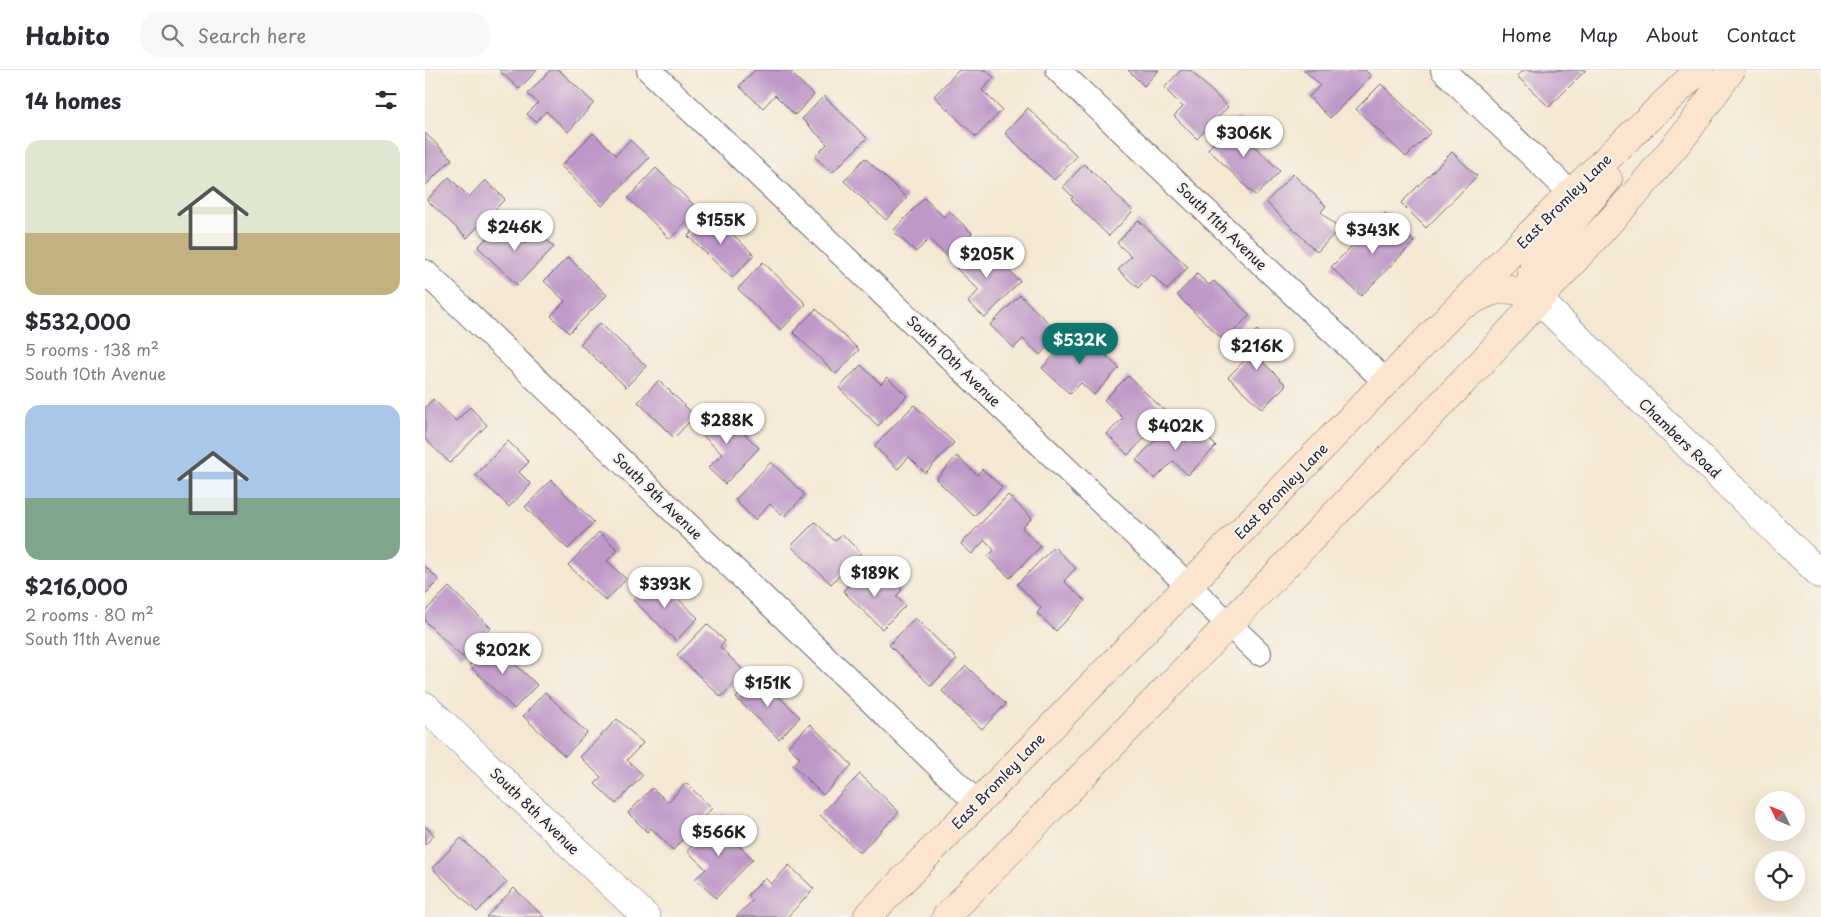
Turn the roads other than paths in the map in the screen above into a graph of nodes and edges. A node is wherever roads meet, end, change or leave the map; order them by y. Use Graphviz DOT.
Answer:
graph roads {
  1 [pos="649,70"];
  2 [pos="1058,70"];
  3 [pos="1443,70"];
  4 [pos="1699,70"];
  5 [pos="1731,70"];
  6 [pos="1667,100"];
  7 [pos="1571,193"];
  8 [pos="425,272"];
  9 [pos="1539,300"];
  10 [pos="1453,312"];
  11 [pos="1386,382"];
  12 [pos="1821,575"];
  13 [pos="1189,586"];
  14 [pos="1229,624"];
  15 [pos="1259,653"];
  16 [pos="425,706"];
  17 [pos="977,803"];
  18 [pos="646,917"];
  19 [pos="867,917"];
  20 [pos="946,917"];
  1 -- 13 [label="street, South 10th Avenue"];
  2 -- 11 [label="street, South 11th Avenue"];
  3 -- 7 [label="street"];
  4 -- 6 [label="main road, East Bromley Lane"];
  5 -- 9 [label="main road"];
  6 -- 7 [label="main road, East Bromley Lane"];
  6 -- 9 [label="main road"];
  7 -- 10 [label="main road, East Bromley Lane"];
  8 -- 17 [label="street, South 9th Avenue"];
  9 -- 10 [label="main road"];
  9 -- 12 [label="street, Chambers Road"];
  9 -- 14 [label="main road"];
  10 -- 11 [label="main road, East Bromley Lane"];
  11 -- 13 [label="main road, East Bromley Lane"];
  13 -- 14 [label="street, South 10th Avenue"];
  13 -- 17 [label="main road, East Bromley Lane"];
  14 -- 15 [label="street, South 10th Avenue"];
  14 -- 20 [label="main road"];
  16 -- 18 [label="street, South 8th Avenue"];
  17 -- 19 [label="main road, East Bromley Lane"];
}
